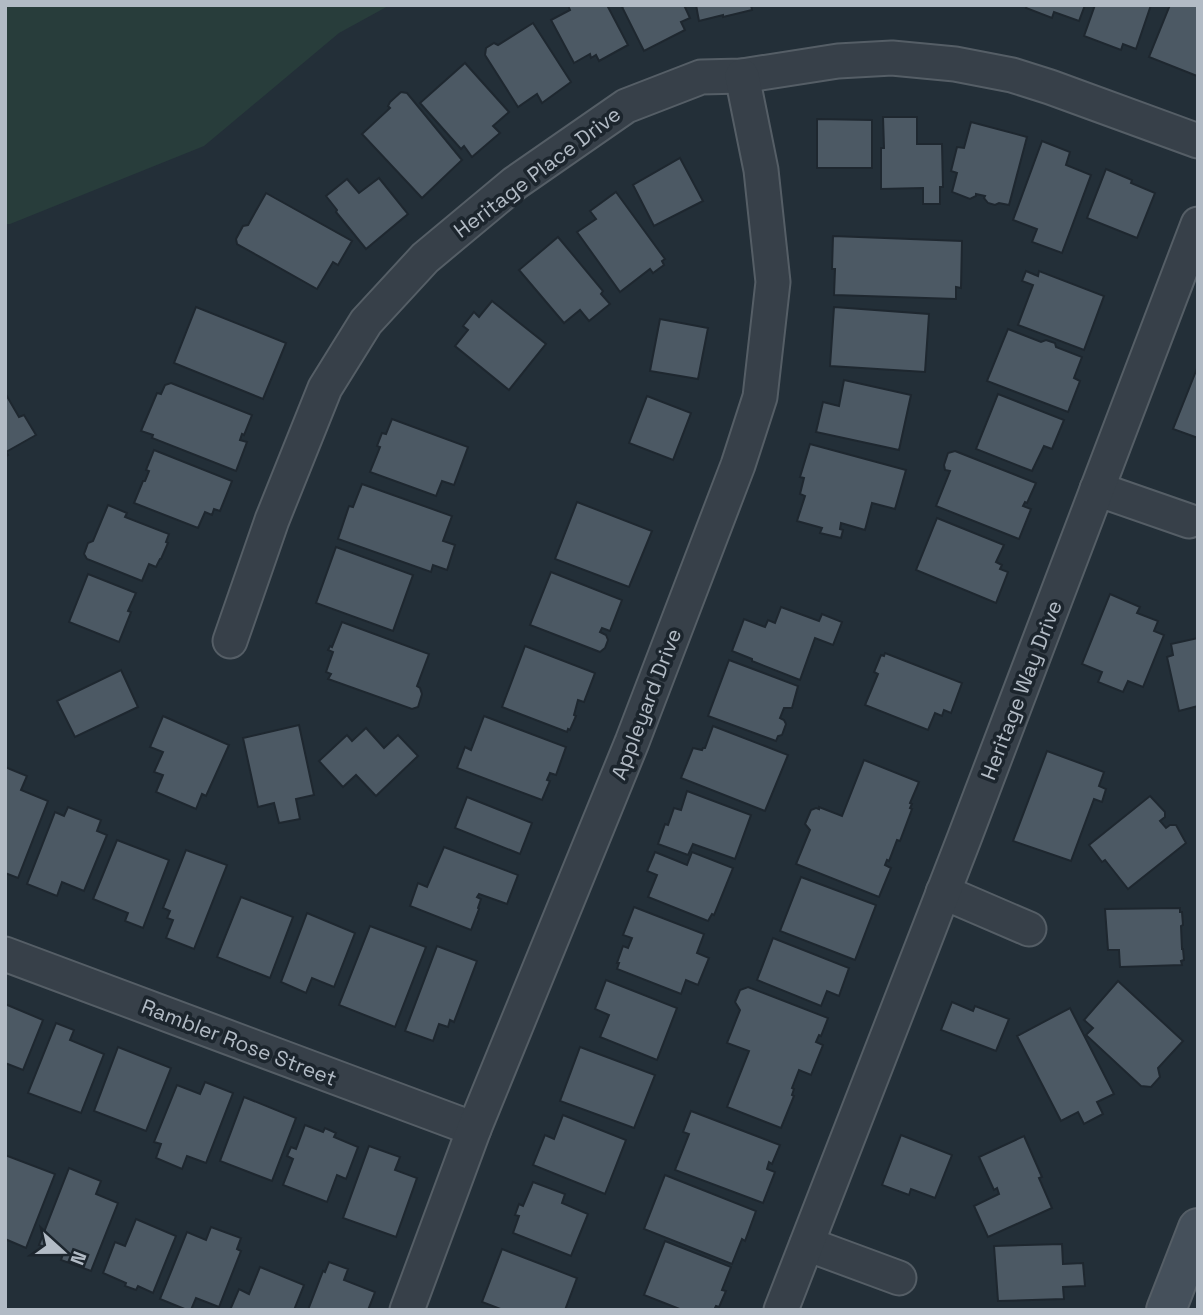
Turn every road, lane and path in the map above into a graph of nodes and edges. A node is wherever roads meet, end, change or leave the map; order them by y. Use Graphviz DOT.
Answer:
graph roads {
  1 [pos="742,76"];
  2 [pos="1198,141"];
  3 [pos="1198,224"];
  4 [pos="1097,489"];
  5 [pos="1189,521"];
  6 [pos="230,641"];
  7 [pos="943,892"];
  8 [pos="1029,929"];
  9 [pos="5,954"];
  10 [pos="474,1129"];
  11 [pos="1198,1228"];
  12 [pos="807,1244"];
  13 [pos="899,1278"];
  14 [pos="407,1310"];
  15 [pos="781,1310"];
  16 [pos="1166,1310"];
  1 -- 2 [label="street, Heritage Place Drive"];
  1 -- 6 [label="street, Heritage Place Drive"];
  1 -- 10 [label="street, Appleyard Drive"];
  3 -- 4 [label="street, Heritage Way Drive"];
  4 -- 5 [label="street"];
  4 -- 7 [label="street, Heritage Way Drive"];
  7 -- 8 [label="street"];
  7 -- 12 [label="street, Heritage Way Drive"];
  9 -- 10 [label="street, Rambler Rose Street"];
  10 -- 14 [label="street, Appleyard Drive"];
  11 -- 16 [label="street"];
  12 -- 13 [label="street"];
  12 -- 15 [label="street, Heritage Way Drive"];
}
